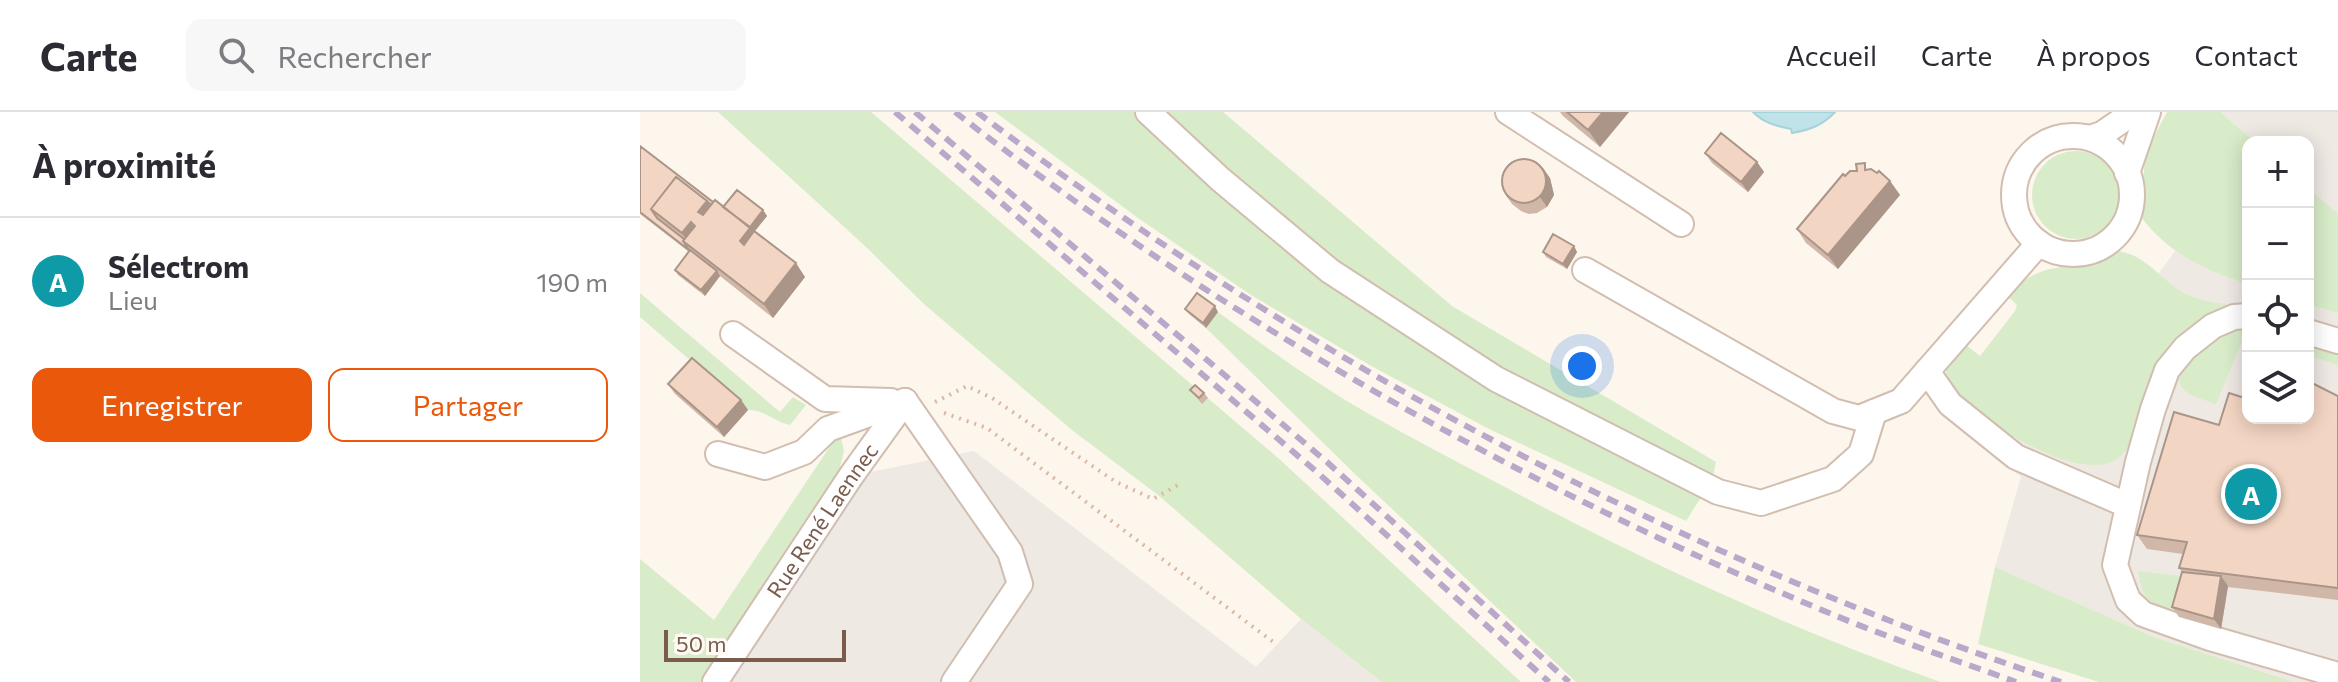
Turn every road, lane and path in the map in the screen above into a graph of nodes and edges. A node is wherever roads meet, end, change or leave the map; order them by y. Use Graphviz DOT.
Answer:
graph roads {
  1 [pos="1148,112"];
  2 [pos="1508,112"];
  3 [pos="2134,112"];
  4 [pos="2148,112"];
  5 [pos="2090,138"];
  6 [pos="2127,173"];
  7 [pos="1681,224"];
  8 [pos="2039,243"];
  9 [pos="1585,270"];
  10 [pos="2242,316"];
  11 [pos="733,334"];
  12 [pos="2314,334"];
  13 [pos="2338,341"];
  14 [pos="1927,371"];
  15 [pos="915,404"];
  16 [pos="1874,412"];
  17 [pos="718,454"];
  18 [pos="1178,485"];
  19 [pos="2127,505"];
  20 [pos="1276,644"];
  21 [pos="2338,675"];
  22 [pos="715,682"];
  23 [pos="954,682"];
  1 -- 16 [label="street"];
  2 -- 7 [label="street"];
  3 -- 5 [label="street"];
  4 -- 6 [label="street"];
  5 -- 6 [label="street"];
  5 -- 8 [label="street"];
  6 -- 8 [label="street"];
  8 -- 14 [label="street"];
  9 -- 16 [label="street"];
  10 -- 19 [label="street"];
  11 -- 15 [label="street"];
  12 -- 13 [label="street"];
  14 -- 16 [label="street"];
  14 -- 19 [label="street"];
  15 -- 17 [label="street"];
  15 -- 18 [label="path"];
  15 -- 20 [label="path"];
  15 -- 22 [label="street, Rue René Laennec"];
  15 -- 23 [label="street"];
  19 -- 21 [label="street"];
}
